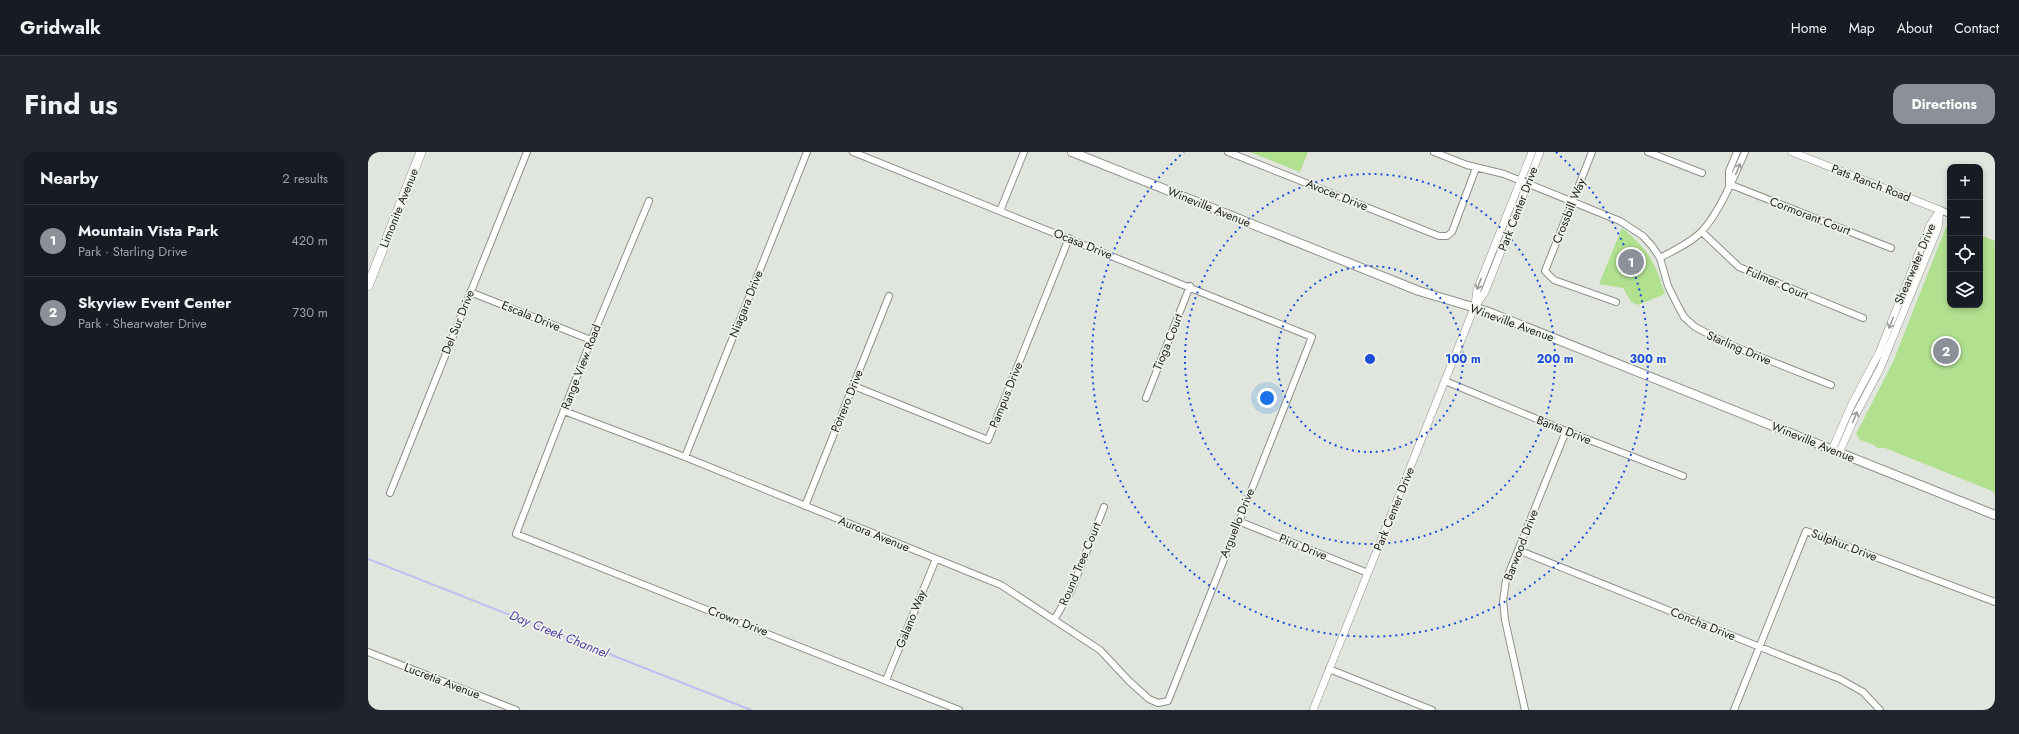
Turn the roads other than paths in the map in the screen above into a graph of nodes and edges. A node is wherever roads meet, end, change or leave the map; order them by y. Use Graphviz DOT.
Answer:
graph roads {
  1 [pos="421,152"];
  2 [pos="527,152"];
  3 [pos="807,152"];
  4 [pos="853,152"];
  5 [pos="1024,152"];
  6 [pos="1072,152"];
  7 [pos="1228,152"];
  8 [pos="1434,152"];
  9 [pos="1532,152"];
  10 [pos="1540,152"];
  11 [pos="1592,152"];
  12 [pos="1648,152"];
  13 [pos="1737,152"];
  14 [pos="1745,152"];
  15 [pos="1792,152"];
  16 [pos="1236,153"];
  17 [pos="1476,168"];
  18 [pos="1702,173"];
  19 [pos="1520,180"];
  20 [pos="1528,183"];
  21 [pos="1729,184"];
  22 [pos="648,201"];
  23 [pos="1572,201"];
  24 [pos="1940,210"];
  25 [pos="1000,211"];
  26 [pos="1947,213"];
  27 [pos="1702,232"];
  28 [pos="1068,238"];
  29 [pos="1891,248"];
  30 [pos="1660,258"];
  31 [pos="368,286"];
  32 [pos="1190,286"];
  33 [pos="470,292"];
  34 [pos="889,296"];
  35 [pos="1616,302"];
  36 [pos="1474,308"];
  37 [pos="1863,318"];
  38 [pos="1312,337"];
  39 [pos="591,340"];
  40 [pos="1445,382"];
  41 [pos="1831,385"];
  42 [pos="854,386"];
  43 [pos="1146,398"];
  44 [pos="564,411"];
  45 [pos="1566,431"];
  46 [pos="1836,452"];
  47 [pos="685,457"];
  48 [pos="1683,476"];
  49 [pos="390,493"];
  50 [pos="805,506"];
  51 [pos="1104,507"];
  52 [pos="1995,515"];
  53 [pos="1238,521"];
  54 [pos="516,534"];
  55 [pos="1518,550"];
  56 [pos="936,559"];
  57 [pos="1368,573"];
  58 [pos="1995,602"];
  59 [pos="1054,620"];
  60 [pos="1760,647"];
  61 [pos="368,652"];
  62 [pos="1329,669"];
  63 [pos="886,680"];
  64 [pos="1158,703"];
  65 [pos="516,710"];
  66 [pos="959,710"];
  67 [pos="1313,710"];
  68 [pos="1432,710"];
  69 [pos="1524,710"];
  70 [pos="1734,710"];
  71 [pos="1880,710"];
  1 -- 31 [label="main road, Limonite Avenue"];
  2 -- 33 [label="street, Del Sur Drive"];
  3 -- 47 [label="street, Niagara Drive"];
  4 -- 25 [label="street, Ocasa Drive"];
  5 -- 25 [label="street"];
  6 -- 36 [label="main road, Wineville Avenue"];
  7 -- 16 [label="street, Avocer Drive"];
  8 -- 17 [label="street, Starling Drive"];
  9 -- 19 [label="street, Park Center Drive"];
  10 -- 20 [label="street, Park Center Drive"];
  11 -- 23 [label="street, Crossbill Way"];
  12 -- 18 [label="street"];
  13 -- 21 [label="street"];
  21 -- 14 [label="street, one-way"];
  15 -- 24 [label="street, Pats Ranch Road"];
  16 -- 17 [label="street, Avocer Drive"];
  17 -- 19 [label="street, Starling Drive"];
  19 -- 20 [label="street, Starling Drive"];
  19 -- 36 [label="street, Park Center Drive, one-way"];
  20 -- 23 [label="street, Starling Drive"];
  20 -- 36 [label="street, Park Center Drive"];
  21 -- 27 [label="street"];
  21 -- 29 [label="street, Cormorant Court"];
  22 -- 39 [label="street, Range View Road"];
  23 -- 30 [label="street, Starling Drive"];
  23 -- 35 [label="street, Crossbill Way"];
  24 -- 26 [label="street, Pats Ranch Road"];
  24 -- 46 [label="street, Shearwater Drive"];
  25 -- 28 [label="street, Ocasa Drive"];
  27 -- 30 [label="street"];
  27 -- 37 [label="street, Fulmer Court"];
  28 -- 32 [label="street, Ocasa Drive"];
  28 -- 42 [label="street, Pampus Drive"];
  30 -- 41 [label="street, Starling Drive"];
  32 -- 38 [label="street, Ocasa Drive"];
  32 -- 43 [label="street, Tioga Court"];
  33 -- 39 [label="street, Escala Drive"];
  33 -- 49 [label="street, Del Sur Drive"];
  34 -- 42 [label="street, Potrero Drive"];
  36 -- 40 [label="street, Park Center Drive"];
  36 -- 46 [label="main road, Wineville Avenue"];
  38 -- 53 [label="street, Arguello Drive"];
  39 -- 44 [label="street, Range View Road"];
  40 -- 45 [label="street, Banta Drive"];
  40 -- 57 [label="street, Park Center Drive"];
  42 -- 50 [label="street, Potrero Drive"];
  44 -- 47 [label="street, Aurora Avenue"];
  44 -- 54 [label="street, Range View Road"];
  45 -- 48 [label="street, Banta Drive"];
  45 -- 55 [label="street, Barwood Drive"];
  46 -- 52 [label="main road, Wineville Avenue"];
  47 -- 50 [label="street, Aurora Avenue"];
  50 -- 56 [label="street, Aurora Avenue"];
  51 -- 59 [label="street, Round Tree Court"];
  53 -- 57 [label="street, Piru Drive"];
  53 -- 64 [label="street, Arguello Drive"];
  54 -- 63 [label="street, Crown Drive"];
  55 -- 60 [label="street, Concha Drive"];
  55 -- 69 [label="street, Barwood Drive"];
  56 -- 59 [label="street, Aurora Avenue"];
  56 -- 63 [label="street, Galano Way"];
  57 -- 62 [label="street, Park Center Drive"];
  58 -- 60 [label="street, Sulphur Drive"];
  59 -- 64 [label="street, Aurora Avenue"];
  60 -- 70 [label="street, Sulphur Drive"];
  60 -- 71 [label="street, Concha Drive"];
  61 -- 65 [label="street, Lucretia Avenue"];
  62 -- 67 [label="street, Park Center Drive"];
  62 -- 68 [label="street"];
  63 -- 66 [label="street, Crown Drive"];
}
